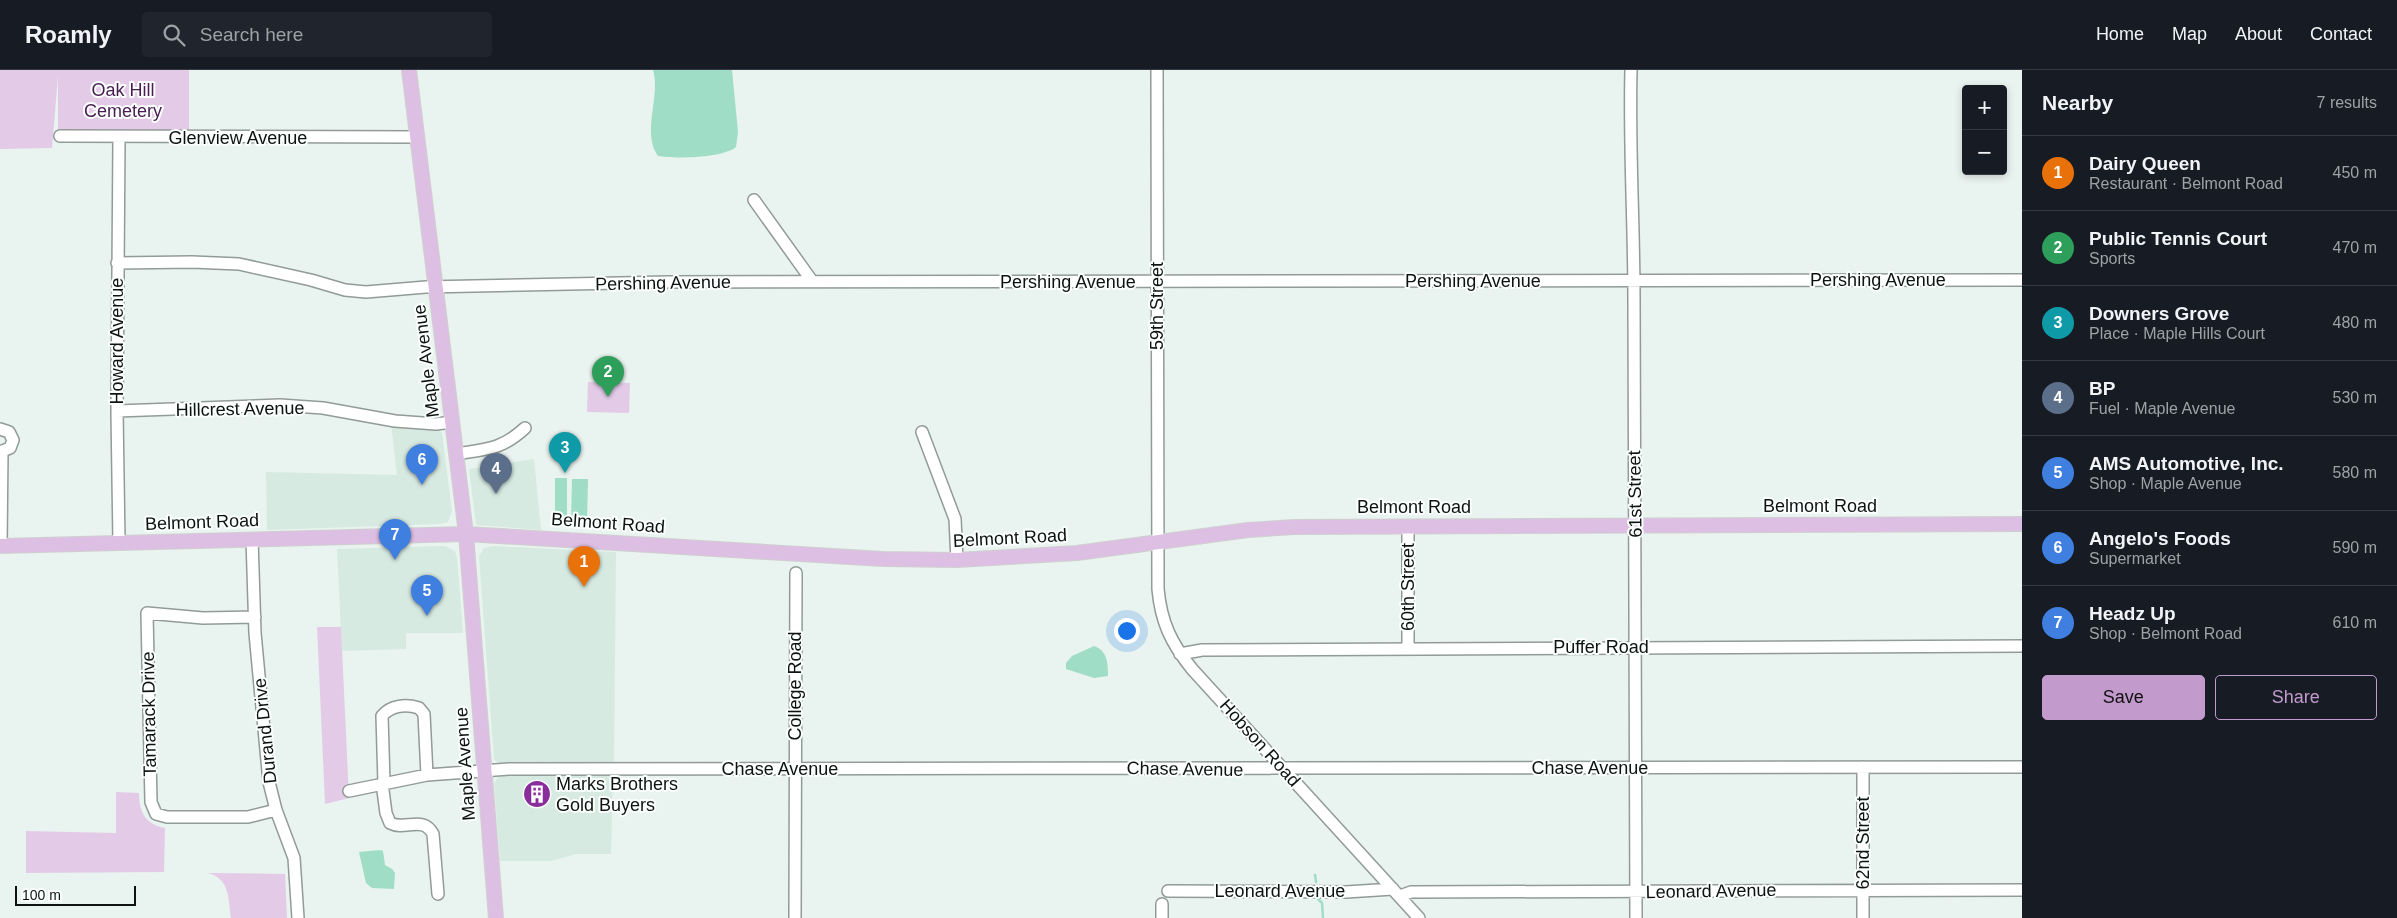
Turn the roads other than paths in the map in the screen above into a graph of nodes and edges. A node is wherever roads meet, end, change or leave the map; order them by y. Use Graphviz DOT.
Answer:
graph roads {
  1 [pos="409,70"];
  2 [pos="1157,70"];
  3 [pos="1631,70"];
  4 [pos="60,136"];
  5 [pos="417,137"];
  6 [pos="119,138"];
  7 [pos="754,200"];
  8 [pos="117,263"];
  9 [pos="2022,280"];
  10 [pos="812,281"];
  11 [pos="1157,282"];
  12 [pos="1634,282"];
  13 [pos="436,288"];
  14 [pos="117,411"];
  15 [pos="452,422"];
  16 [pos="525,428"];
  17 [pos="0,429"];
  18 [pos="922,432"];
  19 [pos="1,452"];
  20 [pos="456,454"];
  21 [pos="2022,524"];
  22 [pos="1635,525"];
  23 [pos="1408,526"];
  24 [pos="466,534"];
  25 [pos="252,539"];
  26 [pos="119,543"];
  27 [pos="1158,543"];
  28 [pos="0,546"];
  29 [pos="957,560"];
  30 [pos="796,573"];
  31 [pos="254,617"];
  32 [pos="2022,646"];
  33 [pos="1408,648"];
  34 [pos="1634,648"];
  35 [pos="1180,654"];
  36 [pos="1863,767"];
  37 [pos="2022,767"];
  38 [pos="1635,768"];
  39 [pos="795,769"];
  40 [pos="1284,769"];
  41 [pos="485,770"];
  42 [pos="428,775"];
  43 [pos="383,783"];
  44 [pos="349,791"];
  45 [pos="276,810"];
  46 [pos="1863,889"];
  47 [pos="1168,890"];
  48 [pos="2022,890"];
  49 [pos="1636,892"];
  50 [pos="1396,893"];
  51 [pos="438,894"];
  52 [pos="1162,904"];
  53 [pos="298,918"];
  54 [pos="496,918"];
  55 [pos="795,918"];
  56 [pos="1162,918"];
  57 [pos="1420,918"];
  58 [pos="1636,918"];
  59 [pos="1863,918"];
  1 -- 5 [label="main road, Maple Avenue"];
  2 -- 11 [label="street, 59th Street"];
  3 -- 12 [label="street, 61st Street"];
  4 -- 6 [label="street, Glenview Avenue"];
  5 -- 6 [label="street, Glenview Avenue"];
  5 -- 13 [label="main road, Maple Avenue"];
  6 -- 8 [label="street, Howard Avenue"];
  7 -- 10 [label="street"];
  8 -- 13 [label="street, Pershing Avenue"];
  8 -- 14 [label="street, Howard Avenue"];
  9 -- 12 [label="street, Pershing Avenue"];
  10 -- 11 [label="street, Pershing Avenue"];
  10 -- 13 [label="street, Pershing Avenue"];
  11 -- 12 [label="street, Pershing Avenue"];
  11 -- 27 [label="street, 59th Street"];
  12 -- 22 [label="street, 61st Street"];
  13 -- 15 [label="main road, Maple Avenue"];
  14 -- 15 [label="street, Hillcrest Avenue"];
  14 -- 26 [label="street, Howard Avenue"];
  15 -- 20 [label="main road, Maple Avenue"];
  16 -- 20 [label="street"];
  17 -- 19 [label="street"];
  18 -- 29 [label="street"];
  19 -- 28 [label="street"];
  20 -- 24 [label="main road, Maple Avenue"];
  21 -- 22 [label="main road, Belmont Road"];
  22 -- 23 [label="main road, Belmont Road"];
  22 -- 34 [label="street, 61st Street"];
  23 -- 27 [label="main road, Belmont Road"];
  23 -- 33 [label="street, 60th Street"];
  24 -- 25 [label="main road, Belmont Road"];
  24 -- 29 [label="main road, Belmont Road"];
  24 -- 41 [label="main road, Maple Avenue"];
  25 -- 26 [label="main road, Belmont Road"];
  25 -- 31 [label="street, Durand Drive"];
  26 -- 28 [label="main road, Belmont Road"];
  27 -- 29 [label="main road, Belmont Road"];
  27 -- 35 [label="street, Hobson Road"];
  30 -- 39 [label="street, College Road"];
  31 -- 45 [label="street, Durand Drive"];
  31 -- 45 [label="street, Tamarack Drive"];
  32 -- 34 [label="street, Puffer Road"];
  33 -- 34 [label="street, Puffer Road"];
  33 -- 35 [label="street, Puffer Road"];
  34 -- 38 [label="street, 61st Street"];
  35 -- 40 [label="street, Hobson Road"];
  36 -- 37 [label="street, Chase Avenue"];
  36 -- 38 [label="street, Chase Avenue"];
  36 -- 46 [label="street, 62nd Street"];
  38 -- 40 [label="street, Chase Avenue"];
  38 -- 49 [label="street, 61st Street"];
  39 -- 40 [label="street, Chase Avenue"];
  39 -- 41 [label="street, Chase Avenue"];
  39 -- 55 [label="street, College Road"];
  40 -- 50 [label="street, Hobson Road"];
  41 -- 42 [label="street, Chase Avenue"];
  41 -- 54 [label="main road, Maple Avenue"];
  42 -- 43 [label="street, Chase Avenue"];
  42 -- 43 [label="street"];
  43 -- 44 [label="street, Chase Avenue"];
  43 -- 51 [label="street"];
  45 -- 53 [label="street, Durand Drive"];
  46 -- 48 [label="street, Leonard Avenue"];
  46 -- 49 [label="street, Leonard Avenue"];
  46 -- 59 [label="street, 62nd Street"];
  47 -- 50 [label="street, Leonard Avenue"];
  49 -- 50 [label="street, Leonard Avenue"];
  49 -- 58 [label="street, 61st Street"];
  50 -- 57 [label="street, Hobson Road"];
  52 -- 56 [label="street"];
}
